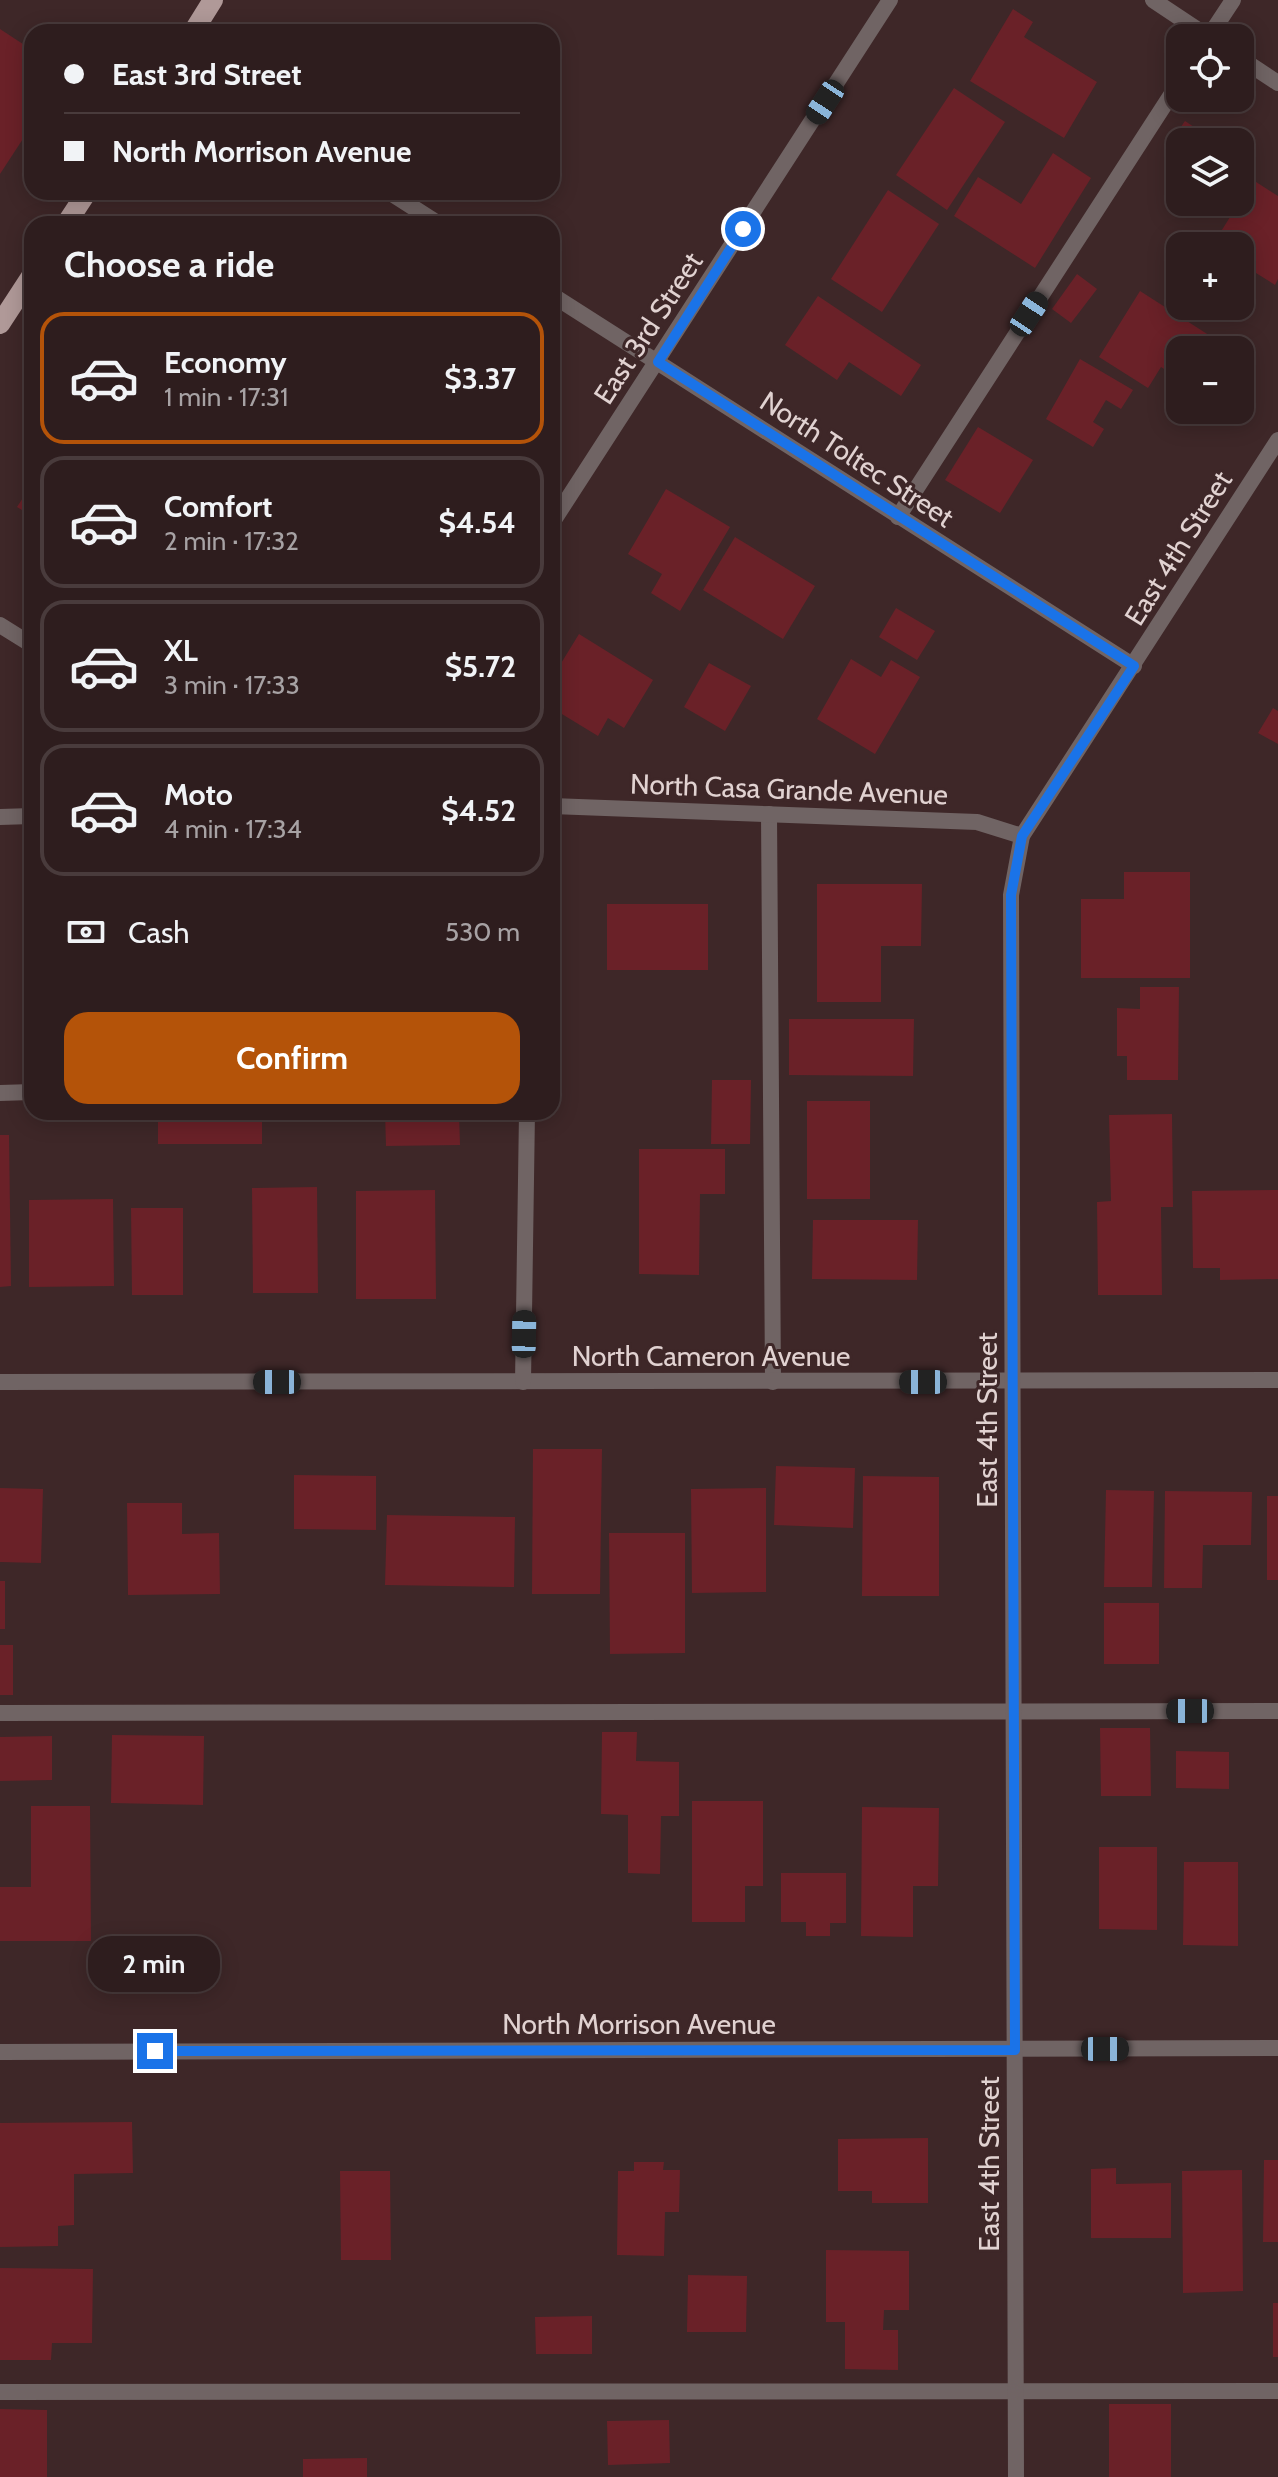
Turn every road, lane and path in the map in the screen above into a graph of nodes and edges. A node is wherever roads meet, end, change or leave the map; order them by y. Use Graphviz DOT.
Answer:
graph roads {
  1 [pos="213,0"];
  2 [pos="890,0"];
  3 [pos="1153,0"];
  4 [pos="1233,0"];
  5 [pos="198,24"];
  6 [pos="1188,24"];
  7 [pos="1218,24"];
  8 [pos="1254,67"];
  9 [pos="1278,83"];
  10 [pos="1166,103"];
  11 [pos="402,200"];
  12 [pos="426,216"];
  13 [pos="24,287"];
  14 [pos="560,300"];
  15 [pos="0,324"];
  16 [pos="658,362"];
  17 [pos="1278,440"];
  18 [pos="560,511"];
  19 [pos="898,517"];
  20 [pos="0,625"];
  21 [pos="24,640"];
  22 [pos="1134,666"];
  23 [pos="560,806"];
  24 [pos="769,814"];
  25 [pos="24,816"];
  26 [pos="0,817"];
  27 [pos="1022,836"];
  28 [pos="24,1092"];
  29 [pos="0,1093"];
  30 [pos="527,1120"];
  31 [pos="1278,1380"];
  32 [pos="1012,1381"];
  33 [pos="0,1382"];
  34 [pos="523,1382"];
  35 [pos="773,1382"];
  36 [pos="1014,1711"];
  37 [pos="1278,1711"];
  38 [pos="0,1713"];
  39 [pos="1278,2048"];
  40 [pos="1015,2050"];
  41 [pos="0,2052"];
  42 [pos="1016,2391"];
  43 [pos="1278,2391"];
  44 [pos="0,2392"];
  45 [pos="1016,2477"];
  1 -- 5 [label="main road"];
  2 -- 16 [label="street, East 3rd Street"];
  3 -- 6 [label="street"];
  4 -- 7 [label="street"];
  8 -- 9 [label="street"];
  10 -- 19 [label="street"];
  11 -- 12 [label="street"];
  13 -- 15 [label="main road"];
  14 -- 16 [label="street, North Toltec Street"];
  16 -- 18 [label="street, East 3rd Street"];
  16 -- 19 [label="street, North Toltec Street"];
  17 -- 22 [label="street, East 4th Street"];
  19 -- 22 [label="street, North Toltec Street"];
  20 -- 21 [label="street"];
  22 -- 27 [label="street, East 4th Street"];
  23 -- 24 [label="street, North Casa Grande Avenue"];
  24 -- 27 [label="street, North Casa Grande Avenue"];
  24 -- 35 [label="street"];
  25 -- 26 [label="street"];
  27 -- 32 [label="street, East 4th Street"];
  28 -- 29 [label="street"];
  30 -- 34 [label="street"];
  31 -- 32 [label="street, North Cameron Avenue"];
  32 -- 35 [label="street, North Cameron Avenue"];
  32 -- 36 [label="street, East 4th Street"];
  33 -- 34 [label="street, North Cameron Avenue"];
  34 -- 35 [label="street, North Cameron Avenue"];
  36 -- 37 [label="street"];
  36 -- 38 [label="street"];
  36 -- 40 [label="street, East 4th Street"];
  39 -- 40 [label="street, North Morrison Avenue"];
  40 -- 41 [label="street, North Morrison Avenue"];
  40 -- 42 [label="street, East 4th Street"];
  42 -- 43 [label="street"];
  42 -- 44 [label="street"];
  42 -- 45 [label="street, East 4th Street"];
}
